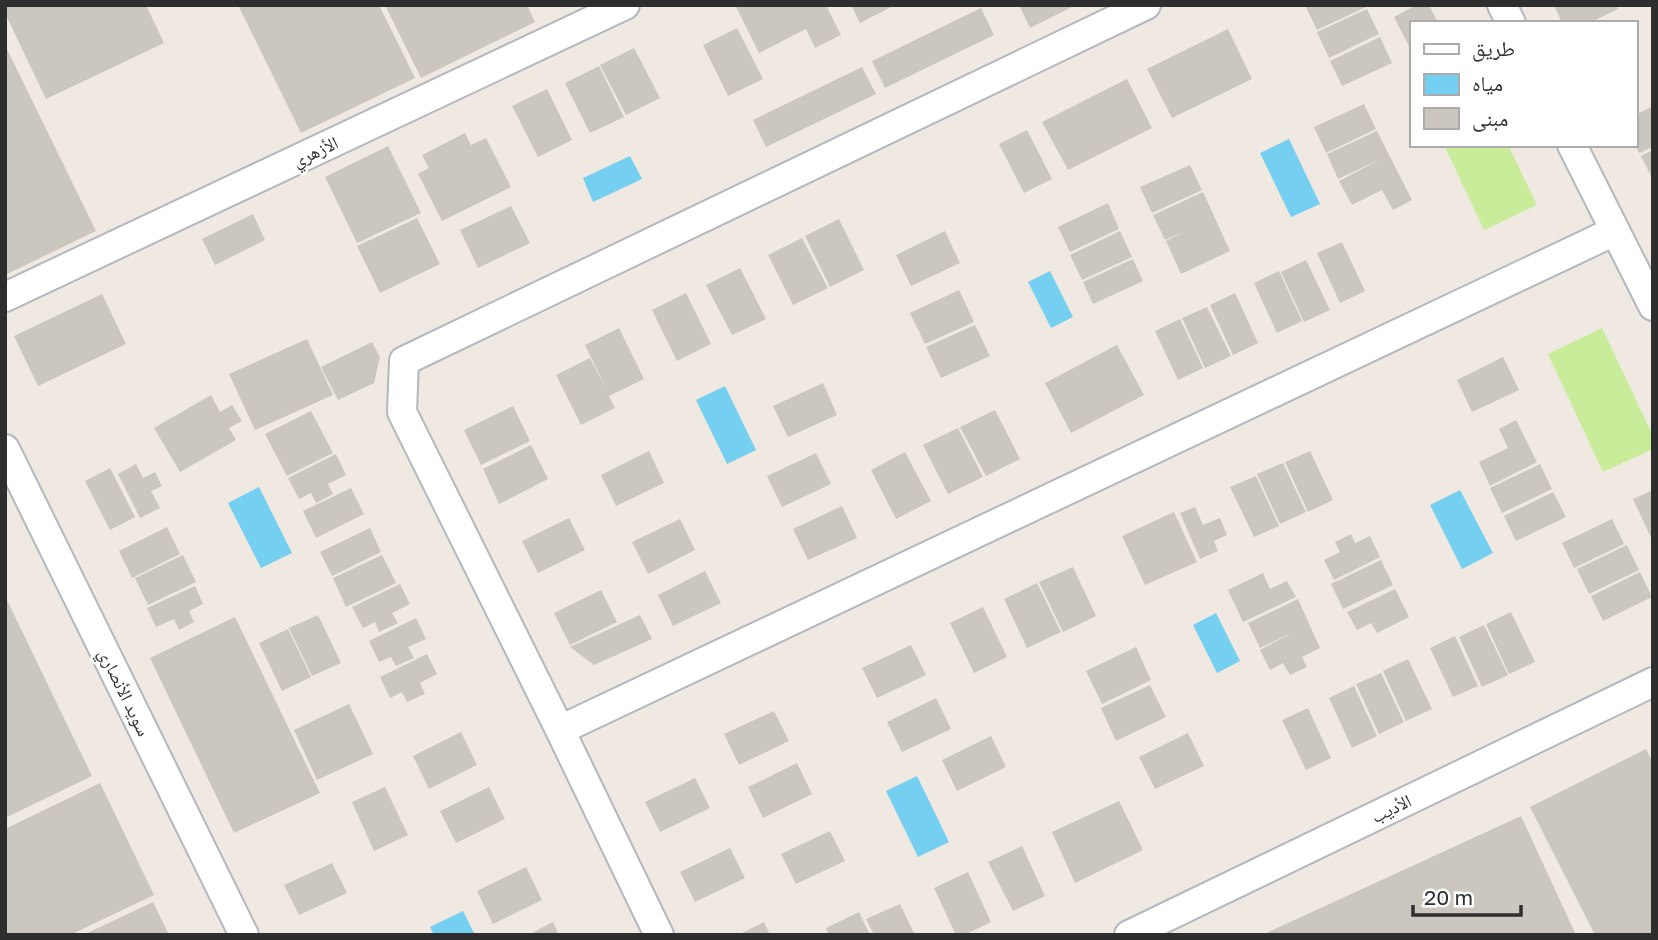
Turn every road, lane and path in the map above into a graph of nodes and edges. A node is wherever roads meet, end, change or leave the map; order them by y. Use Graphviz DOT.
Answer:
graph roads {
  1 [pos="625,5"];
  2 [pos="1146,5"];
  3 [pos="1502,5"];
  4 [pos="1510,21"];
  5 [pos="1573,147"];
  6 [pos="1615,231"];
  7 [pos="5,297"];
  8 [pos="1653,306"];
  9 [pos="5,449"];
  10 [pos="1653,681"];
  11 [pos="560,730"];
  12 [pos="244,935"];
  13 [pos="659,935"];
  14 [pos="1129,935"];
  1 -- 7 [label="street, الأزهري"];
  2 -- 11 [label="street"];
  3 -- 4 [label="street"];
  5 -- 6 [label="street"];
  6 -- 8 [label="street"];
  6 -- 11 [label="street"];
  9 -- 12 [label="street, سويد الأنصاري"];
  10 -- 14 [label="street, الأديب"];
  11 -- 13 [label="street"];
}
